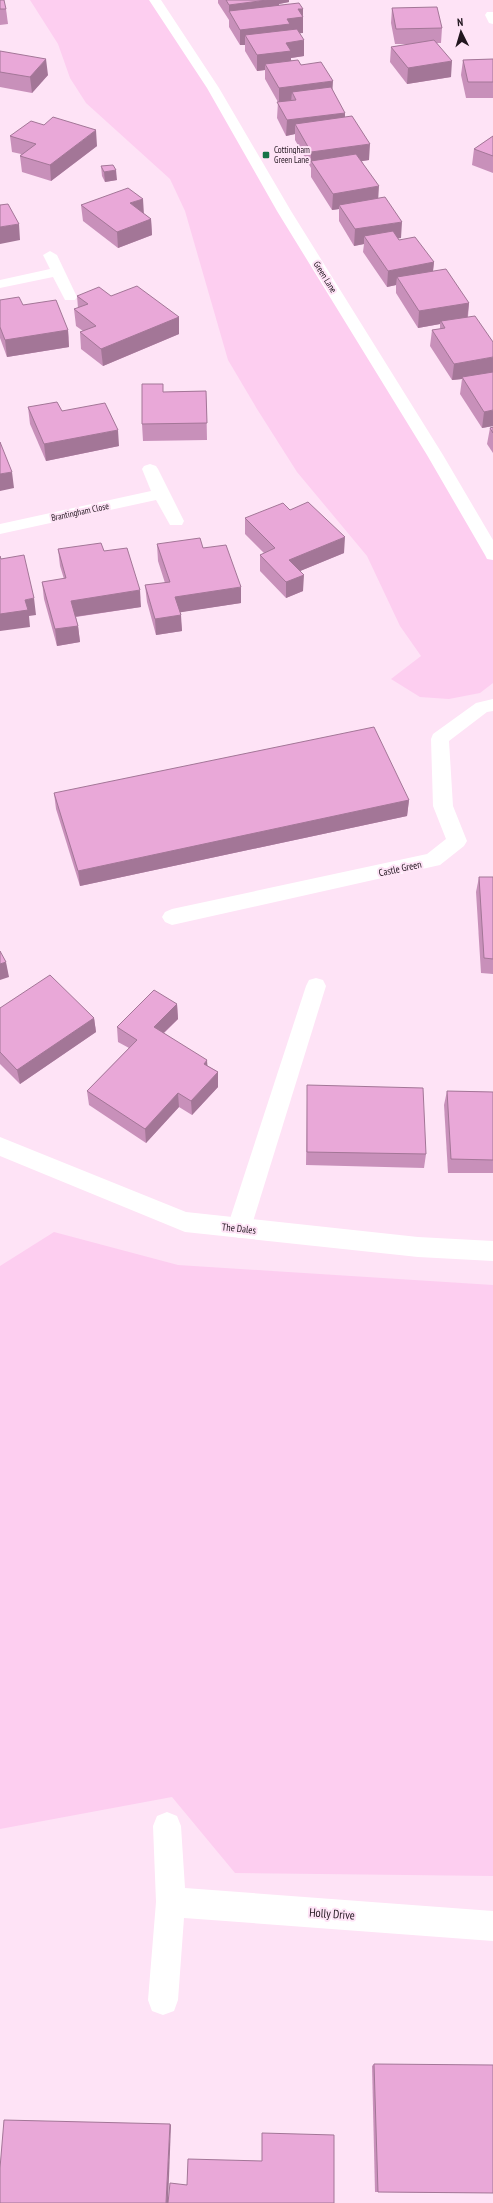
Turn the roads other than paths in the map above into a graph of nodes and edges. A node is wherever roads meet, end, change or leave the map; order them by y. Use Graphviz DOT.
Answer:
graph roads {
  1 [pos="156,0"];
  2 [pos="50,256"];
  3 [pos="57,272"];
  4 [pos="0,284"];
  5 [pos="70,297"];
  6 [pos="150,469"];
  7 [pos="161,494"];
  8 [pos="176,520"];
  9 [pos="0,529"];
  10 [pos="493,555"];
  11 [pos="493,705"];
  12 [pos="172,917"];
  13 [pos="316,986"];
  14 [pos="0,1146"];
  15 [pos="238,1228"];
  16 [pos="493,1251"];
  17 [pos="167,1826"];
  18 [pos="171,1902"];
  19 [pos="493,1926"];
  20 [pos="163,2000"];
  1 -- 10 [label="street, Green Lane"];
  2 -- 3 [label="street"];
  3 -- 4 [label="street"];
  3 -- 5 [label="street"];
  6 -- 7 [label="street"];
  7 -- 8 [label="street"];
  7 -- 9 [label="street, Brantingham Close"];
  11 -- 12 [label="street, Castle Green"];
  13 -- 15 [label="street"];
  14 -- 15 [label="street, The Dales"];
  15 -- 16 [label="street, The Dales"];
  17 -- 18 [label="street"];
  18 -- 19 [label="street, Holly Drive"];
  18 -- 20 [label="street"];
}
